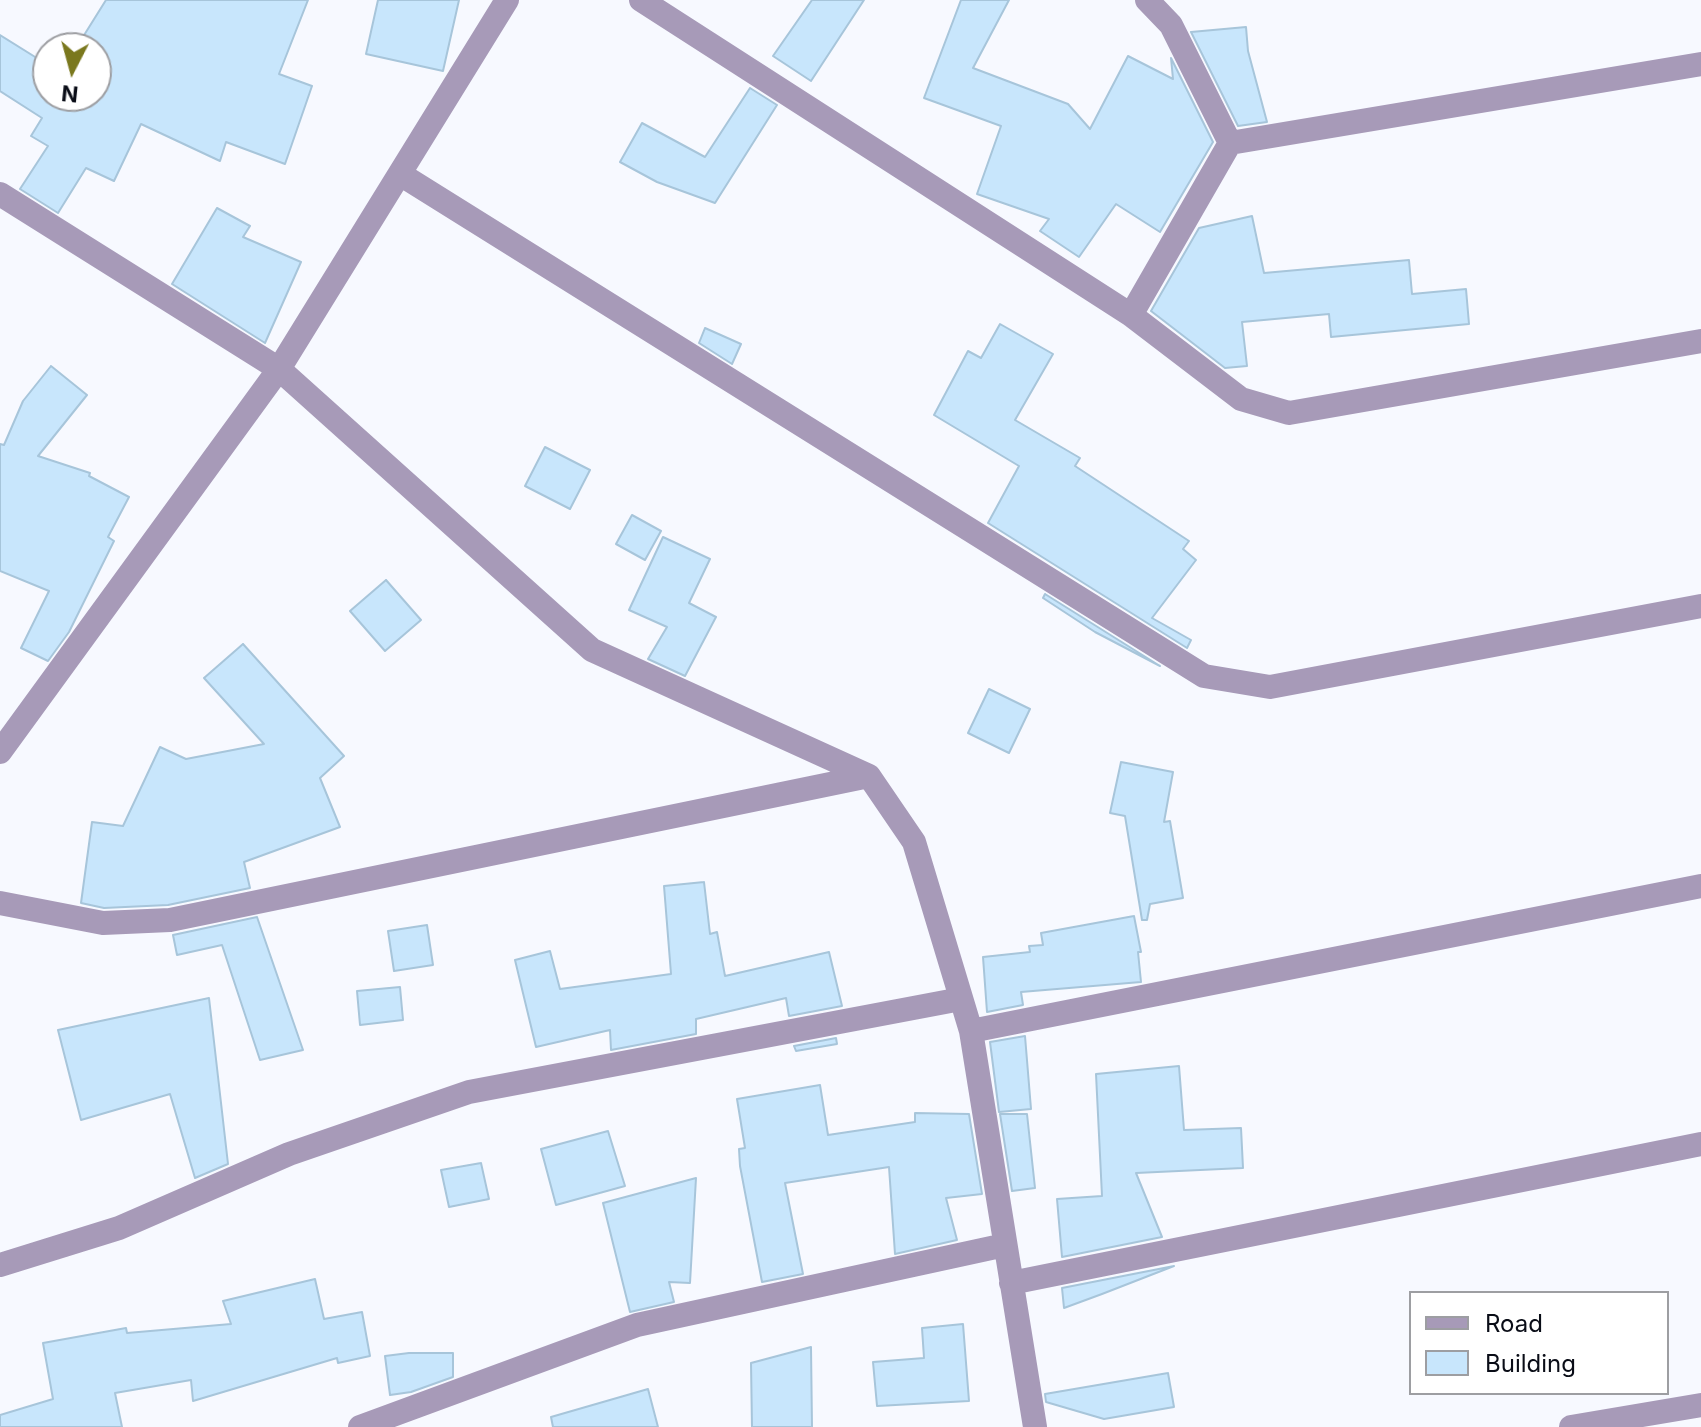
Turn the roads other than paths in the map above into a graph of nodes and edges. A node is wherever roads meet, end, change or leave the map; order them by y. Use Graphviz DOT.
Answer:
graph roads {
  1 [pos="507,0"];
  2 [pos="641,0"];
  3 [pos="1147,0"];
  4 [pos="1701,64"];
  5 [pos="1230,143"];
  6 [pos="400,174"];
  7 [pos="0,194"];
  8 [pos="1131,315"];
  9 [pos="1701,341"];
  10 [pos="279,369"];
  11 [pos="1701,606"];
  12 [pos="0,752"];
  13 [pos="869,776"];
  14 [pos="1701,886"];
  15 [pos="0,903"];
  16 [pos="961,999"];
  17 [pos="971,1031"];
  18 [pos="1701,1144"];
  19 [pos="1005,1245"];
  20 [pos="0,1265"];
  21 [pos="1011,1283"];
  22 [pos="1701,1405"];
  23 [pos="360,1427"];
  24 [pos="1035,1427"];
  25 [pos="1571,1427"];
  1 -- 6 [label="street"];
  2 -- 8 [label="street"];
  3 -- 5 [label="street"];
  4 -- 5 [label="street"];
  5 -- 8 [label="street"];
  6 -- 10 [label="street"];
  6 -- 11 [label="street"];
  7 -- 10 [label="street"];
  8 -- 9 [label="street"];
  10 -- 12 [label="street"];
  10 -- 13 [label="street"];
  13 -- 15 [label="street"];
  13 -- 16 [label="street"];
  14 -- 17 [label="street"];
  16 -- 17 [label="street"];
  16 -- 20 [label="street"];
  17 -- 19 [label="street"];
  18 -- 21 [label="street"];
  19 -- 21 [label="street"];
  19 -- 23 [label="street"];
  21 -- 24 [label="street"];
  22 -- 25 [label="street"];
}
